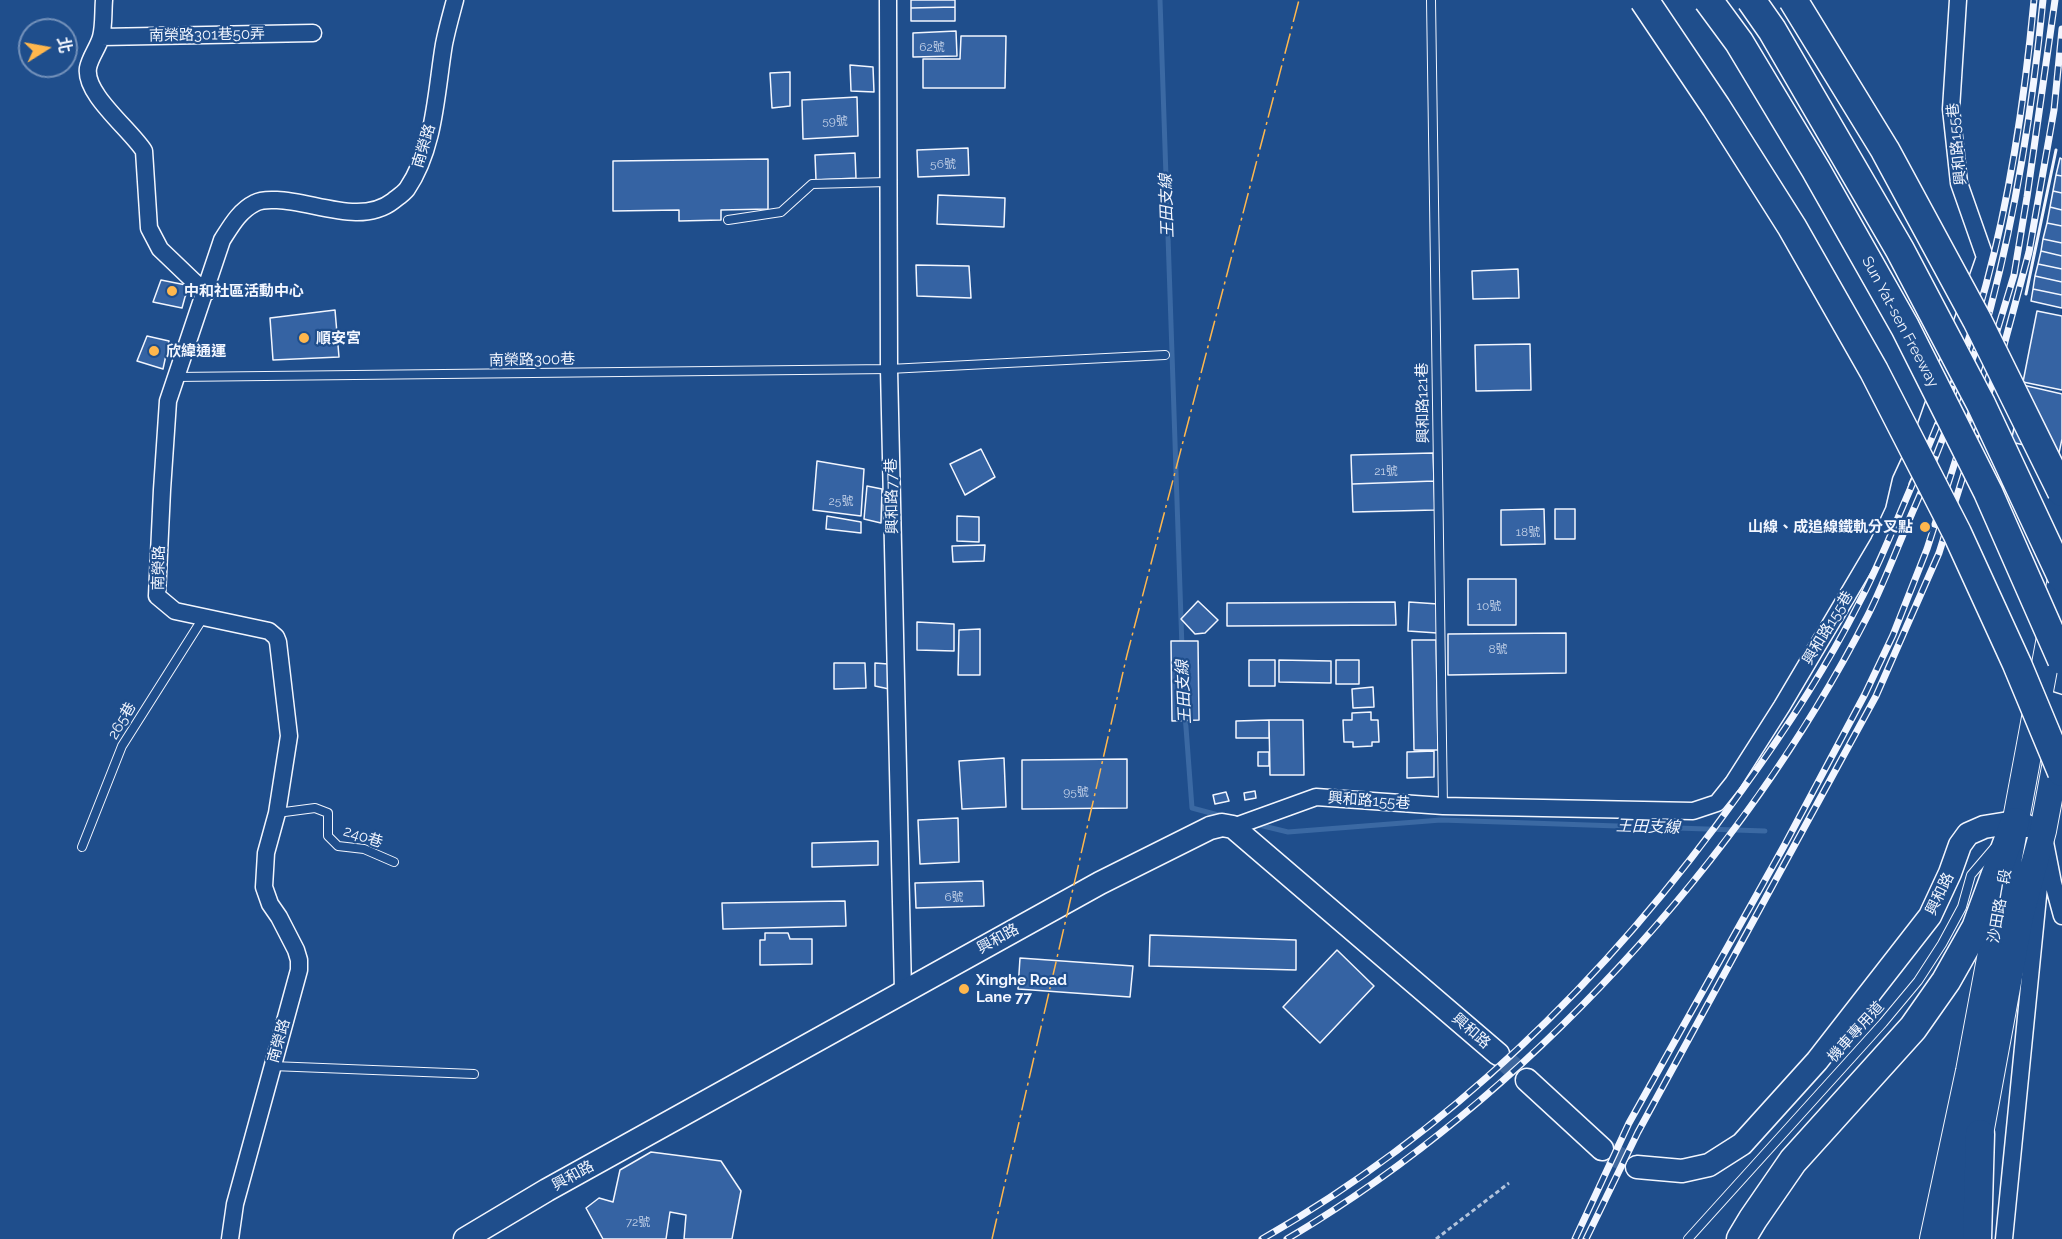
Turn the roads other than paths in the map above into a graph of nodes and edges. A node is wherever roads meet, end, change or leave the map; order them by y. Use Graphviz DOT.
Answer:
graph roads {
  1 [pos="104,0"];
  2 [pos="455,0"];
  3 [pos="888,0"];
  4 [pos="1431,0"];
  5 [pos="1644,0"];
  6 [pos="1708,0"];
  7 [pos="1751,0"];
  8 [pos="1793,0"];
  9 [pos="1958,0"];
  10 [pos="313,33"];
  11 [pos="101,37"];
  12 [pos="887,182"];
  13 [pos="728,220"];
  14 [pos="206,293"];
  15 [pos="1165,355"];
  16 [pos="889,369"];
  17 [pos="176,377"];
  18 [pos="2062,492"];
  19 [pos="2062,575"];
  20 [pos="203,618"];
  21 [pos="2062,660"];
  22 [pos="2050,706"];
  23 [pos="2062,730"];
  24 [pos="2062,772"];
  25 [pos="1443,806"];
  26 [pos="278,813"];
  27 [pos="2015,822"];
  28 [pos="1234,827"];
  29 [pos="2043,831"];
  30 [pos="82,847"];
  31 [pos="394,862"];
  32 [pos="2062,916"];
  33 [pos="903,991"];
  34 [pos="1497,1054"];
  35 [pos="272,1066"];
  36 [pos="474,1074"];
  37 [pos="1527,1080"];
  38 [pos="1980,1134"];
  39 [pos="1602,1149"];
  40 [pos="1637,1167"];
  41 [pos="230,1239"];
  42 [pos="465,1239"];
  43 [pos="1688,1239"];
  44 [pos="1741,1239"];
  45 [pos="1933,1239"];
  46 [pos="1957,1239"];
  47 [pos="1977,1239"];
  48 [pos="2004,1239"];
  1 -- 11 [label="street"];
  2 -- 14 [label="street, 南榮路"];
  3 -- 12 [label="street, 興和路77巷"];
  4 -- 25 [label="lane, 興和路121巷"];
  5 -- 24 [label="highway, bridge"];
  6 -- 21 [label="highway, Sun Yat-sen Freeway, bridge"];
  7 -- 19 [label="highway, bridge"];
  8 -- 18 [label="highway, bridge"];
  9 -- 25 [label="street, 興和路155巷"];
  10 -- 11 [label="street, 南榮路301巷50弄"];
  11 -- 14 [label="street"];
  12 -- 13 [label="lane"];
  12 -- 16 [label="street, 興和路77巷"];
  14 -- 17 [label="street, 南榮路"];
  15 -- 16 [label="lane, 南榮路300巷"];
  16 -- 17 [label="lane, 南榮路300巷"];
  16 -- 33 [label="street, 興和路77巷"];
  17 -- 20 [label="street, 南榮路"];
  19 -- 22 [label="main road, 沙田路一段"];
  20 -- 26 [label="street, 南榮路"];
  20 -- 30 [label="lane, 265巷"];
  22 -- 27 [label="main road, 沙田路一段"];
  23 -- 29 [label="main road, 沙田路一段"];
  25 -- 28 [label="street, 興和路155巷"];
  26 -- 31 [label="lane, 240巷"];
  26 -- 35 [label="street, 南榮路"];
  27 -- 29 [label="street, 興和路"];
  27 -- 40 [label="street, 興和路"];
  27 -- 43 [label="lane, 機車專用道"];
  27 -- 44 [label="highway"];
  27 -- 45 [label="main road, 沙田路一段"];
  28 -- 33 [label="street, 興和路"];
  28 -- 34 [label="street, 興和路"];
  29 -- 32 [label="street"];
  29 -- 38 [label="main road, 沙田路一段"];
  29 -- 48 [label="street, 沙田路一段"];
  33 -- 42 [label="street, 興和路"];
  35 -- 36 [label="lane"];
  35 -- 41 [label="street, 南榮路"];
  37 -- 39 [label="street"];
  38 -- 46 [label="main road, 沙田路一段"];
  38 -- 47 [label="highway"];
}
